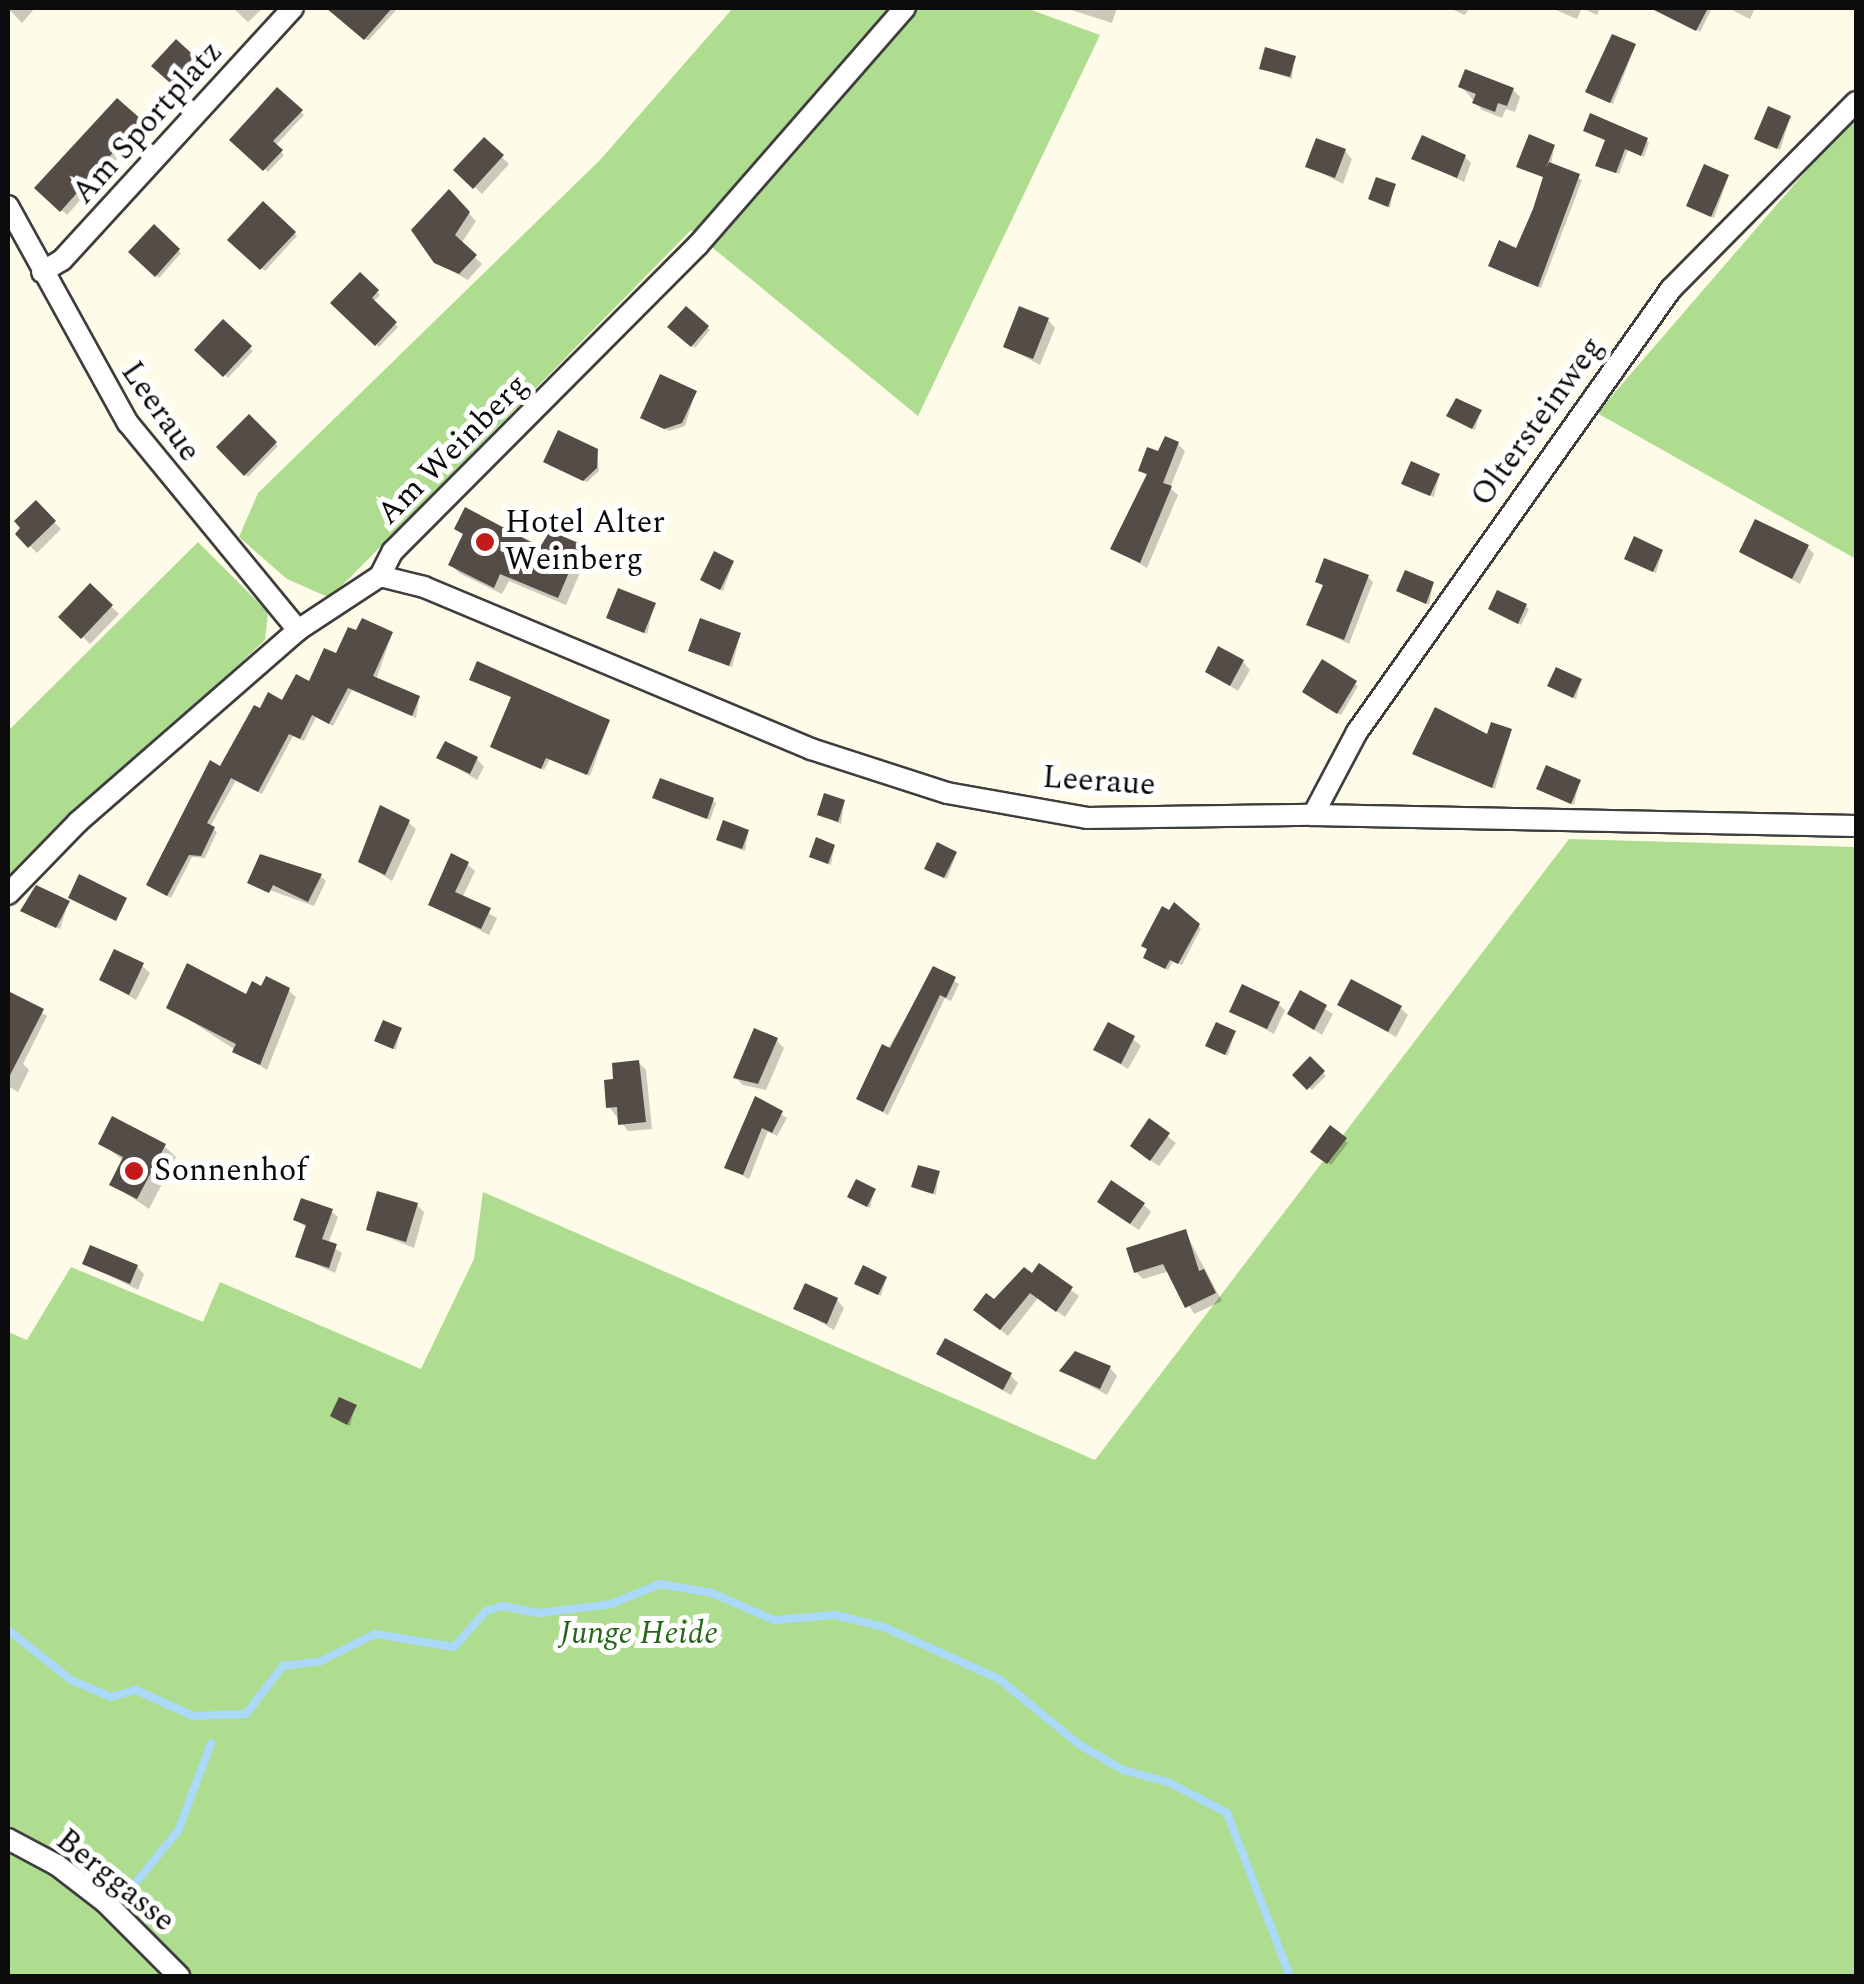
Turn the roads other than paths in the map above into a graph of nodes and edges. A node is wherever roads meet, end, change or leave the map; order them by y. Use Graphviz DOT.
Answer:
graph roads {
  1 [pos="293,8"];
  2 [pos="906,8"];
  3 [pos="1856,102"];
  4 [pos="8,206"];
  5 [pos="42,272"];
  6 [pos="380,576"];
  7 [pos="298,630"];
  8 [pos="1314,815"];
  9 [pos="1856,826"];
  10 [pos="8,894"];
  11 [pos="8,1839"];
  12 [pos="179,1976"];
  1 -- 5 [label="street, Am Sportplatz"];
  2 -- 6 [label="street, Am Weinberg"];
  3 -- 8 [label="street, Oltersteinweg"];
  4 -- 5 [label="street, Leeraue"];
  5 -- 7 [label="street, Leeraue"];
  6 -- 7 [label="street, Am Weinberg"];
  6 -- 8 [label="street, Leeraue"];
  7 -- 10 [label="street, Am Weinberg"];
  8 -- 9 [label="street, Leeraue"];
  11 -- 12 [label="street, Berggasse"];
}
